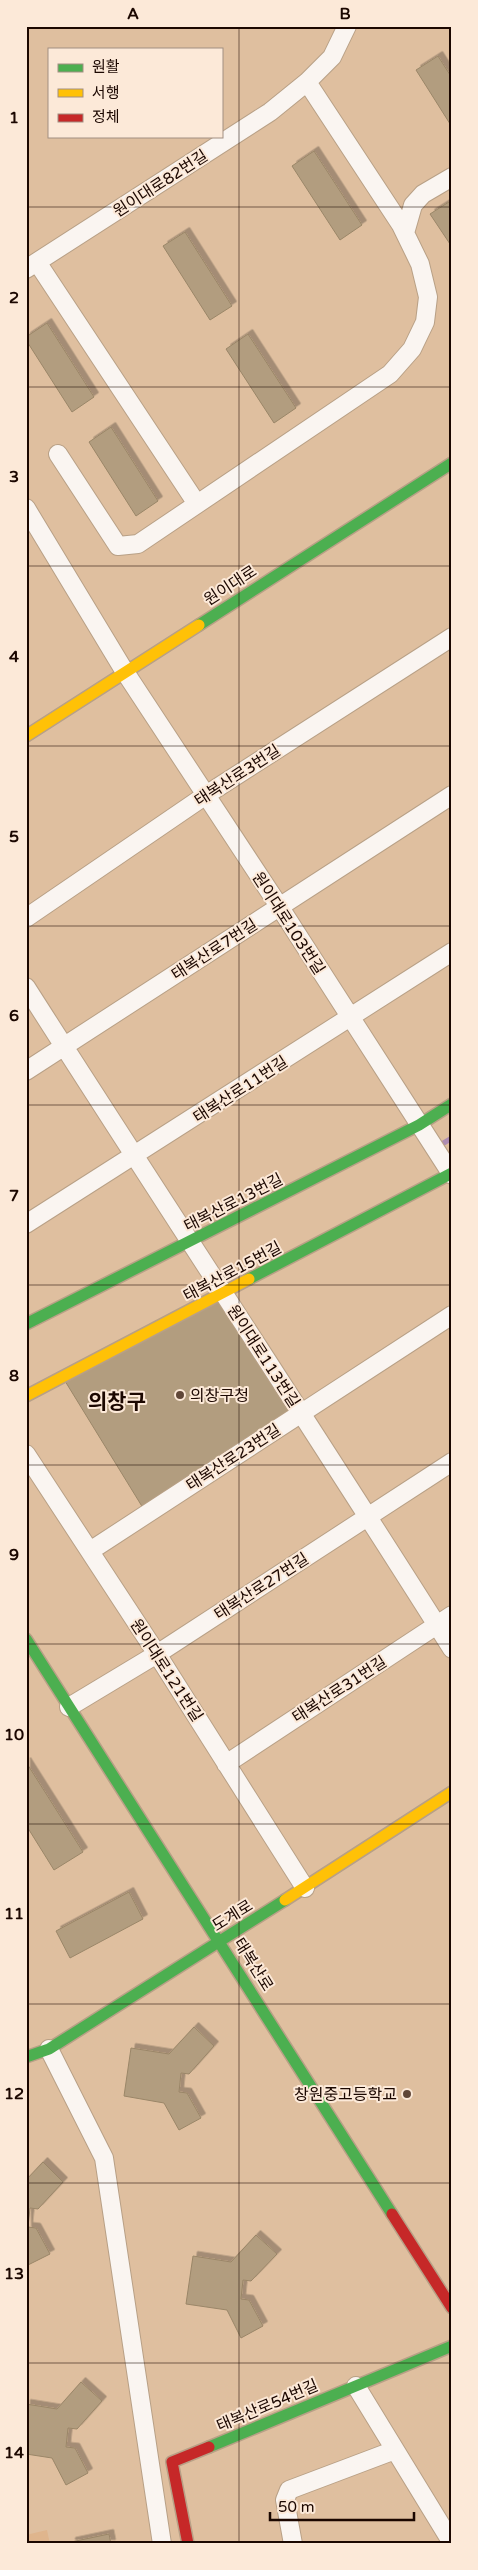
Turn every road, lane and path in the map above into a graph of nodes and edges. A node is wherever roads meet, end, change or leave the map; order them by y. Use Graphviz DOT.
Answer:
graph roads {
  1 [pos="348,26"];
  2 [pos="307,82"];
  3 [pos="452,177"];
  4 [pos="405,233"];
  5 [pos="32,266"];
  6 [pos="58,454"];
  7 [pos="452,463"];
  8 [pos="197,504"];
  9 [pos="26,508"];
  10 [pos="452,637"];
  11 [pos="125,672"];
  12 [pos="26,736"];
  13 [pos="206,795"];
  14 [pos="452,795"];
  15 [pos="279,906"];
  16 [pos="26,918"];
  17 [pos="452,952"];
  18 [pos="26,987"];
  19 [pos="350,1018"];
  20 [pos="64,1046"];
  21 [pos="26,1070"];
  22 [pos="452,1104"];
  23 [pos="419,1125"];
  24 [pos="135,1156"];
  25 [pos="451,1174"];
  26 [pos="26,1224"];
  27 [pos="190,1243"];
  28 [pos="223,1293"];
  29 [pos="452,1315"];
  30 [pos="26,1324"];
  31 [pos="26,1396"];
  32 [pos="301,1413"];
  33 [pos="26,1454"];
  34 [pos="452,1462"];
  35 [pos="368,1516"];
  36 [pos="90,1552"];
  37 [pos="452,1615"];
  38 [pos="436,1625"];
  39 [pos="26,1640"];
  40 [pos="452,1649"];
  41 [pos="157,1654"];
  42 [pos="69,1707"];
  43 [pos="226,1764"];
  44 [pos="452,1792"];
  45 [pos="305,1888"];
  46 [pos="220,1941"];
  47 [pos="48,2049"];
  48 [pos="26,2057"];
  49 [pos="452,2308"];
  50 [pos="452,2346"];
  51 [pos="356,2386"];
  52 [pos="395,2450"];
  53 [pos="452,2543"];
  54 [pos="162,2544"];
  55 [pos="188,2544"];
  56 [pos="293,2544"];
  1 -- 2 [label="street, 원이대로82번길"];
  2 -- 4 [label="street"];
  2 -- 5 [label="street, 원이대로82번길"];
  3 -- 4 [label="street"];
  4 -- 8 [label="street"];
  5 -- 8 [label="street"];
  6 -- 8 [label="street"];
  7 -- 11 [label="street, 원이대로"];
  9 -- 11 [label="street, 원이대로103번길"];
  10 -- 13 [label="street, 태복산로3번길"];
  11 -- 12 [label="street, 원이대로"];
  11 -- 13 [label="street, 원이대로103번길"];
  13 -- 15 [label="street, 원이대로103번길"];
  13 -- 16 [label="street, 태복산로3번길"];
  14 -- 15 [label="street, 태복산로7번길"];
  15 -- 19 [label="street, 원이대로103번길"];
  15 -- 20 [label="street, 태복산로7번길"];
  17 -- 19 [label="street, 태복산로11번길"];
  18 -- 20 [label="street, 원이대로113번길"];
  19 -- 23 [label="street, 원이대로103번길"];
  19 -- 24 [label="street, 태복산로11번길"];
  20 -- 21 [label="street, 태복산로7번길"];
  20 -- 24 [label="street, 원이대로113번길"];
  22 -- 23 [label="street, 태복산로13번길"];
  23 -- 25 [label="street, 원이대로103번길"];
  23 -- 27 [label="street, 태복산로13번길"];
  24 -- 26 [label="street, 태복산로11번길"];
  24 -- 27 [label="street, 원이대로113번길"];
  25 -- 28 [label="street, 태복산로15번길"];
  27 -- 28 [label="street, 원이대로113번길"];
  27 -- 30 [label="street, 태복산로13번길"];
  28 -- 31 [label="street, 태복산로15번길"];
  28 -- 32 [label="street, 원이대로113번길"];
  29 -- 32 [label="street, 태복산로23번길"];
  32 -- 35 [label="street, 원이대로113번길"];
  32 -- 36 [label="street, 태복산로23번길"];
  33 -- 36 [label="street, 원이대로121번길"];
  34 -- 35 [label="street, 태복산로27번길"];
  35 -- 38 [label="street, 원이대로113번길"];
  35 -- 41 [label="street, 태복산로27번길"];
  36 -- 41 [label="street, 원이대로121번길"];
  37 -- 38 [label="street, 태복산로31번길"];
  38 -- 40 [label="street, 원이대로113번길"];
  38 -- 43 [label="street, 태복산로31번길"];
  39 -- 42 [label="street, 태복산로"];
  41 -- 42 [label="street, 태복산로27번길"];
  41 -- 43 [label="street, 원이대로121번길"];
  42 -- 46 [label="street, 태복산로"];
  43 -- 45 [label="street, 원이대로121번길"];
  44 -- 45 [label="street, 도계로"];
  45 -- 46 [label="street, 도계로"];
  46 -- 47 [label="street, 도계로"];
  46 -- 49 [label="street, 태복산로"];
  47 -- 48 [label="street, 도계로"];
  47 -- 54 [label="street"];
  50 -- 51 [label="street, 태복산로54번길"];
  51 -- 52 [label="street"];
  51 -- 55 [label="street, 태복산로54번길"];
  52 -- 53 [label="street"];
  52 -- 56 [label="street"];
}
